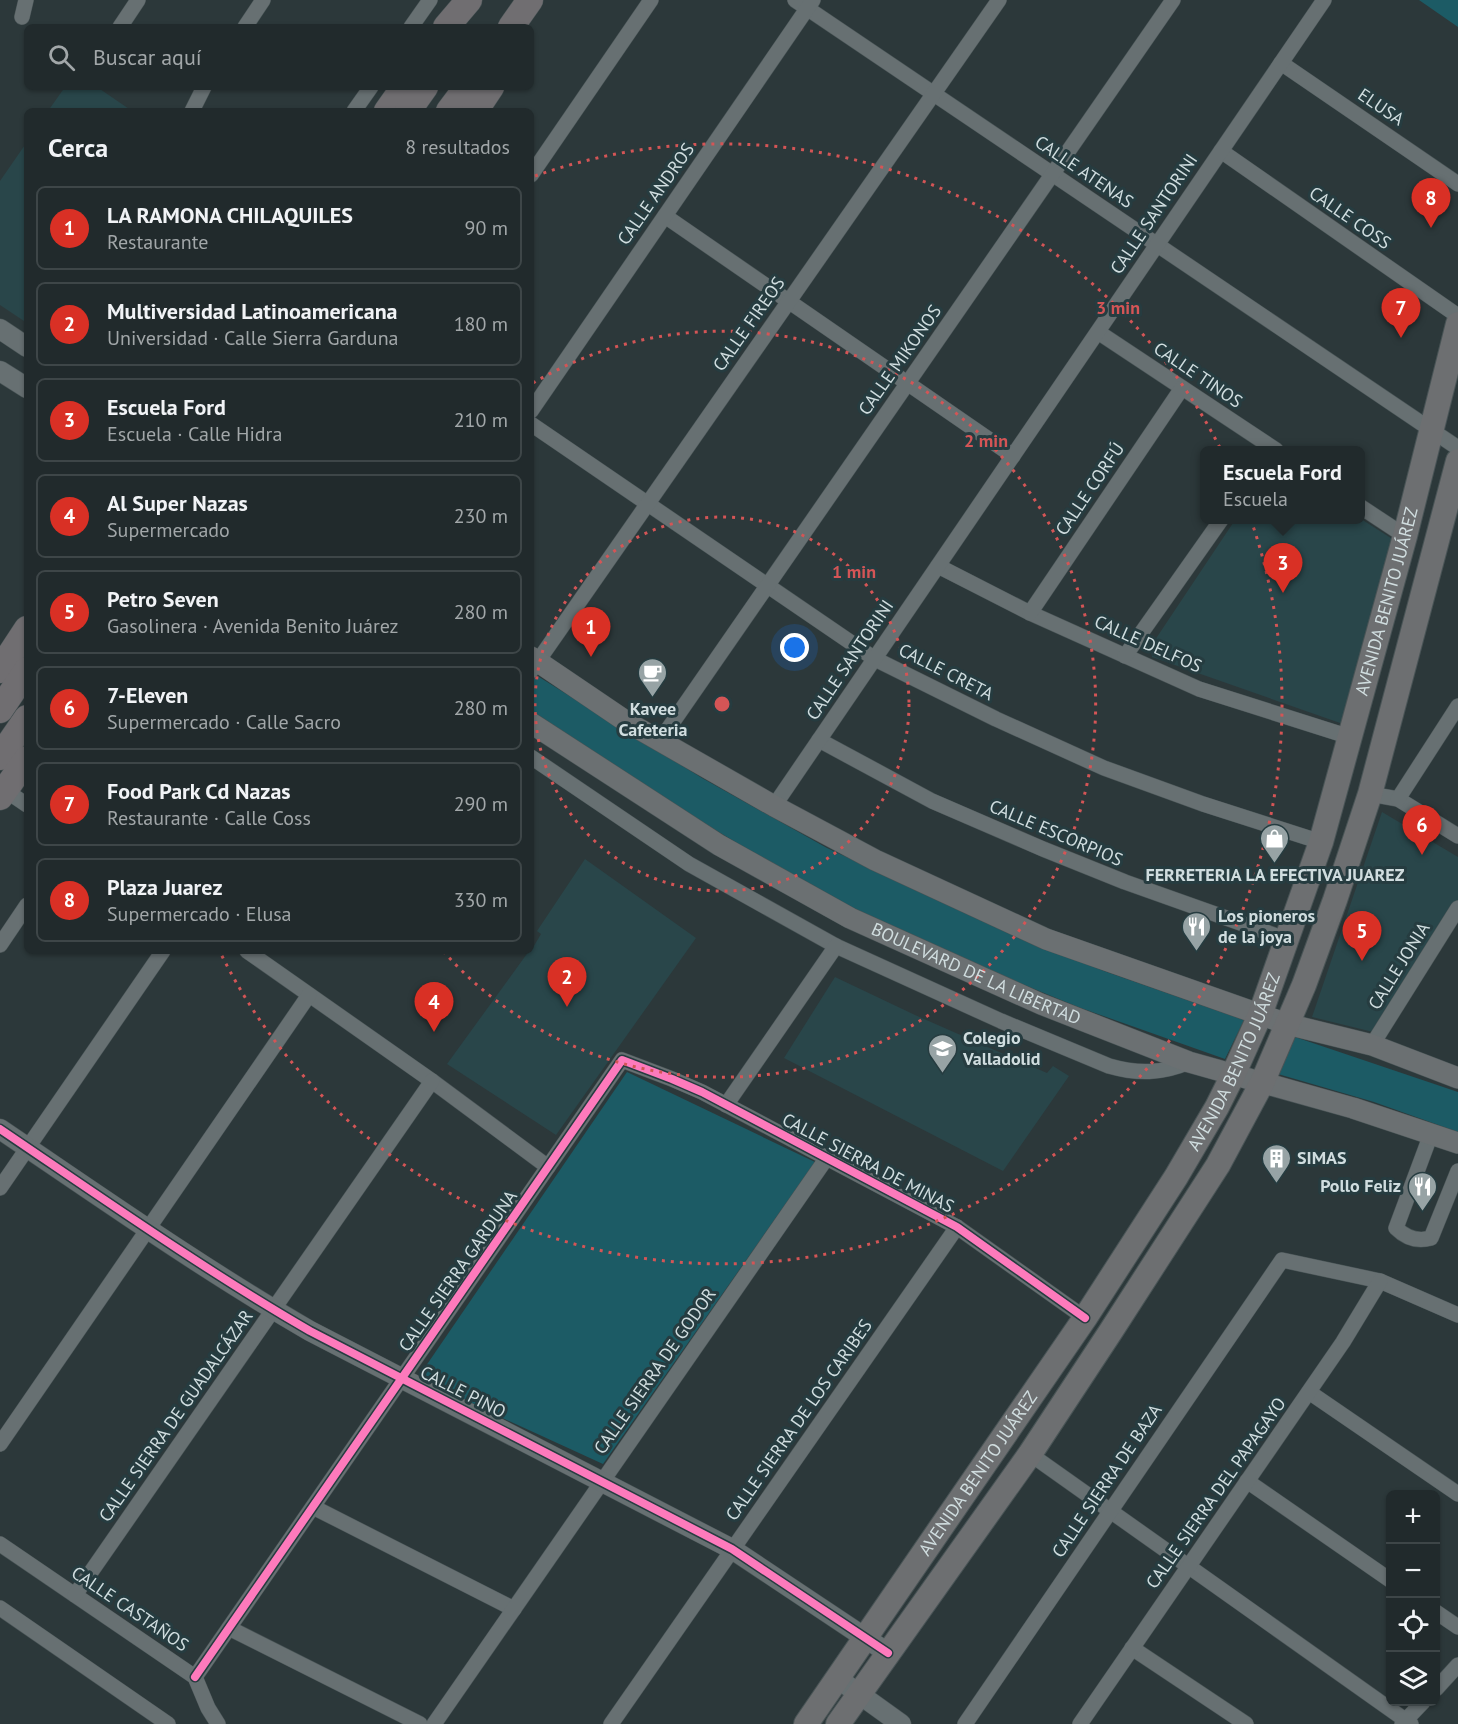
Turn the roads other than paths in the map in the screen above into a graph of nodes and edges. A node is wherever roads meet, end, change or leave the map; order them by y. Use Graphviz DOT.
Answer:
graph roads {
  1 [pos="26,0"];
  2 [pos="138,0"];
  3 [pos="263,0"];
  4 [pos="430,0"];
  5 [pos="469,0"];
  6 [pos="482,0"];
  7 [pos="532,0"];
  8 [pos="651,0"];
  9 [pos="999,0"];
  10 [pos="1173,0"];
  11 [pos="1324,0"];
  12 [pos="805,3"];
  13 [pos="22,17"];
  14 [pos="122,24"];
  15 [pos="247,24"];
  16 [pos="413,24"];
  17 [pos="449,24"];
  18 [pos="466,24"];
  19 [pos="513,24"];
  20 [pos="526,24"];
  21 [pos="1281,63"];
  22 [pos="202,90"];
  23 [pos="368,90"];
  24 [pos="402,90"];
  25 [pos="423,90"];
  26 [pos="486,90"];
  27 [pos="934,94"];
  28 [pos="461,104"];
  29 [pos="194,108"];
  30 [pos="356,108"];
  31 [pos="389,108"];
  32 [pos="410,108"];
  33 [pos="1221,151"];
  34 [pos="534,172"];
  35 [pos="1052,174"];
  36 [pos="1458,184"];
  37 [pos="665,216"];
  38 [pos="1156,245"];
  39 [pos="789,301"];
  40 [pos="1458,316"];
  41 [pos="1458,324"];
  42 [pos="0,329"];
  43 [pos="1098,332"];
  44 [pos="24,344"];
  45 [pos="0,371"];
  46 [pos="908,383"];
  47 [pos="24,386"];
  48 [pos="1182,388"];
  49 [pos="534,407"];
  50 [pos="534,426"];
  51 [pos="1432,430"];
  52 [pos="1268,446"];
  53 [pos="1458,448"];
  54 [pos="1013,456"];
  55 [pos="1458,461"];
  56 [pos="647,504"];
  57 [pos="1365,510"];
  58 [pos="1217,524"];
  59 [pos="1405,536"];
  60 [pos="938,566"];
  61 [pos="768,585"];
  62 [pos="1030,613"];
  63 [pos="24,634"];
  64 [pos="1125,656"];
  65 [pos="875,659"];
  66 [pos="534,662"];
  67 [pos="534,664"];
  68 [pos="0,670"];
  69 [pos="24,674"];
  70 [pos="1458,706"];
  71 [pos="0,710"];
  72 [pos="24,722"];
  73 [pos="534,725"];
  74 [pos="1350,737"];
  75 [pos="819,740"];
  76 [pos="659,741"];
  77 [pos="0,757"];
  78 [pos="534,759"];
  79 [pos="24,763"];
  80 [pos="3,794"];
  81 [pos="1370,794"];
  82 [pos="1398,800"];
  83 [pos="24,803"];
  84 [pos="774,806"];
  85 [pos="1458,836"];
  86 [pos="1321,842"];
  87 [pos="1458,908"];
  88 [pos="24,909"];
  89 [pos="1288,940"];
  90 [pos="0,945"];
  91 [pos="836,946"];
  92 [pos="161,954"];
  93 [pos="251,954"];
  94 [pos="309,995"];
  95 [pos="1260,1015"];
  96 [pos="1287,1024"];
  97 [pos="1372,1045"];
  98 [pos="622,1060"];
  99 [pos="1189,1062"];
  100 [pos="1233,1075"];
  101 [pos="1458,1078"];
  102 [pos="432,1081"];
  103 [pos="1262,1083"];
  104 [pos="726,1105"];
  105 [pos="0,1129"];
  106 [pos="1431,1134"];
  107 [pos="1458,1143"];
  108 [pos="28,1148"];
  109 [pos="826,1159"];
  110 [pos="548,1167"];
  111 [pos="1458,1171"];
  112 [pos="0,1188"];
  113 [pos="957,1227"];
  114 [pos="148,1229"];
  115 [pos="1380,1281"];
  116 [pos="273,1309"];
  117 [pos="1458,1314"];
  118 [pos="1084,1318"];
  119 [pos="403,1378"];
  120 [pos="1309,1392"];
  121 [pos="0,1444"];
  122 [pos="1030,1454"];
  123 [pos="602,1481"];
  124 [pos="1247,1481"];
  125 [pos="1458,1494"];
  126 [pos="313,1507"];
  127 [pos="1110,1511"];
  128 [pos="0,1544"];
  129 [pos="732,1549"];
  130 [pos="1189,1566"];
  131 [pos="1386,1577"];
  132 [pos="75,1595"];
  133 [pos="0,1608"];
  134 [pos="514,1609"];
  135 [pos="1440,1615"];
  136 [pos="1458,1627"];
  137 [pos="229,1628"];
  138 [pos="866,1637"];
  139 [pos="1132,1648"];
  140 [pos="888,1653"];
  141 [pos="1458,1665"];
  142 [pos="195,1677"];
  143 [pos="837,1678"];
  144 [pos="1440,1685"];
  145 [pos="859,1694"];
  146 [pos="1420,1706"];
  147 [pos="1406,1722"];
  148 [pos="168,1724"];
  149 [pos="218,1724"];
  150 [pos="420,1724"];
  151 [pos="434,1724"];
  152 [pos="610,1724"];
  153 [pos="806,1724"];
  154 [pos="838,1724"];
  155 [pos="901,1724"];
  156 [pos="965,1724"];
  157 [pos="1080,1724"];
  158 [pos="1246,1724"];
  1 -- 13 [label="street"];
  2 -- 14 [label="street"];
  3 -- 15 [label="street"];
  4 -- 16 [label="street"];
  5 -- 17 [label="highway"];
  6 -- 18 [label="highway"];
  7 -- 19 [label="highway"];
  7 -- 20 [label="highway"];
  8 -- 34 [label="street"];
  9 -- 27 [label="street, CALLE FIREOS"];
  10 -- 35 [label="street, CALLE MIKONOS"];
  11 -- 21 [label="street, CALLE SANTORINI"];
  12 -- 27 [label="street, CALLE ATENAS"];
  12 -- 37 [label="street, CALLE ANDROS"];
  21 -- 33 [label="street, CALLE SANTORINI"];
  21 -- 36 [label="street, ELUSA"];
  22 -- 29 [label="street"];
  23 -- 30 [label="street"];
  24 -- 31 [label="highway"];
  25 -- 32 [label="highway"];
  26 -- 28 [label="highway"];
  27 -- 35 [label="street, CALLE ATENAS"];
  27 -- 39 [label="street, CALLE FIREOS"];
  33 -- 38 [label="street, CALLE SANTORINI"];
  33 -- 40 [label="street, CALLE COSS"];
  35 -- 38 [label="street, CALLE ATENAS"];
  35 -- 46 [label="street, CALLE MIKONOS"];
  37 -- 39 [label="street"];
  37 -- 49 [label="street, CALLE ANDROS"];
  38 -- 43 [label="street, CALLE SANTORINI"];
  38 -- 51 [label="street, CALLE ATENAS"];
  39 -- 46 [label="street"];
  39 -- 56 [label="street, CALLE FIREOS"];
  41 -- 51 [label="main road, AVENIDA BENITO JUÁREZ"];
  42 -- 44 [label="street"];
  43 -- 48 [label="street, CALLE TINOS"];
  43 -- 54 [label="street, CALLE SANTORINI"];
  45 -- 47 [label="street"];
  46 -- 54 [label="street"];
  46 -- 61 [label="street, CALLE MIKONOS"];
  48 -- 52 [label="street, CALLE TINOS"];
  48 -- 62 [label="street, CALLE CORFÚ"];
  50 -- 56 [label="street, CALLE CRETA"];
  51 -- 53 [label="street, CALLE ATENAS"];
  51 -- 59 [label="main road, AVENIDA BENITO JUÁREZ"];
  54 -- 60 [label="street, CALLE SANTORINI"];
  55 -- 81 [label="main road, AVENIDA BENITO JUÁREZ"];
  56 -- 61 [label="street, CALLE CRETA"];
  56 -- 66 [label="street, CALLE FIREOS"];
  57 -- 59 [label="street"];
  58 -- 64 [label="street"];
  59 -- 74 [label="main road, AVENIDA BENITO JUÁREZ"];
  60 -- 62 [label="street, CALLE DELFOS"];
  60 -- 65 [label="street, CALLE SANTORINI"];
  61 -- 65 [label="street, CALLE CRETA"];
  61 -- 76 [label="street, CALLE MIKONOS"];
  62 -- 64 [label="street, CALLE DELFOS"];
  63 -- 68 [label="highway"];
  64 -- 74 [label="street, CALLE DELFOS"];
  65 -- 75 [label="street, CALLE SANTORINI"];
  65 -- 86 [label="street, CALLE CRETA"];
  67 -- 76 [label="main road"];
  69 -- 71 [label="highway"];
  70 -- 82 [label="street"];
  72 -- 77 [label="highway"];
  73 -- 99 [label="main road, BOULEVARD DE LA LIBERTAD"];
  74 -- 86 [label="main road, AVENIDA BENITO JUÁREZ"];
  75 -- 84 [label="street, CALLE SANTORINI"];
  75 -- 89 [label="street, CALLE ESCORPIOS"];
  76 -- 84 [label="main road"];
  78 -- 91 [label="street"];
  79 -- 80 [label="highway"];
  80 -- 83 [label="street"];
  81 -- 82 [label="street"];
  81 -- 96 [label="main road, AVENIDA BENITO JUÁREZ"];
  82 -- 85 [label="street"];
  84 -- 95 [label="main road"];
  86 -- 89 [label="main road, AVENIDA BENITO JUÁREZ"];
  87 -- 97 [label="street, CALLE JONIA"];
  88 -- 90 [label="street"];
  89 -- 95 [label="main road, AVENIDA BENITO JUÁREZ"];
  91 -- 99 [label="street"];
  91 -- 104 [label="street"];
  92 -- 108 [label="street"];
  93 -- 94 [label="street"];
  94 -- 102 [label="street"];
  94 -- 114 [label="street"];
  95 -- 96 [label="main road"];
  95 -- 100 [label="main road, AVENIDA BENITO JUÁREZ"];
  96 -- 97 [label="main road"];
  96 -- 103 [label="main road, AVENIDA BENITO JUÁREZ"];
  97 -- 101 [label="main road"];
  98 -- 104 [label="street, CALLE SIERRA DE MINAS"];
  98 -- 110 [label="street, CALLE SIERRA GARDUNA"];
  99 -- 100 [label="main road, BOULEVARD DE LA LIBERTAD"];
  100 -- 103 [label="main road, BOULEVARD DE LA LIBERTAD"];
  100 -- 118 [label="main road, AVENIDA BENITO JUÁREZ"];
  102 -- 110 [label="street"];
  102 -- 116 [label="street, CALLE SIERRA DE GUADALCÁZAR"];
  103 -- 106 [label="main road, BOULEVARD DE LA LIBERTAD"];
  103 -- 122 [label="main road, AVENIDA BENITO JUÁREZ"];
  104 -- 109 [label="street, CALLE SIERRA DE MINAS"];
  105 -- 108 [label="street, CALLE PINO"];
  106 -- 107 [label="main road, BOULEVARD DE LA LIBERTAD"];
  106 -- 111 [label="street"];
  108 -- 112 [label="street"];
  108 -- 114 [label="street, CALLE PINO"];
  109 -- 113 [label="street, CALLE SIERRA DE MINAS"];
  109 -- 123 [label="street, CALLE SIERRA DE GODOR"];
  110 -- 119 [label="street, CALLE SIERRA GARDUNA"];
  113 -- 118 [label="street, CALLE SIERRA DE MINAS"];
  113 -- 129 [label="street, CALLE SIERRA DE LOS CARIBES"];
  114 -- 116 [label="street, CALLE PINO"];
  114 -- 121 [label="street"];
  115 -- 117 [label="street"];
  115 -- 120 [label="street, CALLE SIERRA DEL PAPAGAYO"];
  115 -- 127 [label="street, CALLE SIERRA DE BAZA"];
  116 -- 119 [label="street, CALLE PINO"];
  116 -- 132 [label="street, CALLE SIERRA DE GUADALCÁZAR"];
  118 -- 138 [label="main road, AVENIDA BENITO JUÁREZ"];
  119 -- 123 [label="street, CALLE PINO"];
  119 -- 126 [label="street, CALLE SIERRA GARDUNA"];
  120 -- 124 [label="street, CALLE SIERRA DEL PAPAGAYO"];
  120 -- 125 [label="street"];
  122 -- 127 [label="street"];
  122 -- 140 [label="main road, AVENIDA BENITO JUÁREZ"];
  123 -- 129 [label="street, CALLE PINO"];
  123 -- 134 [label="street, CALLE SIERRA DE GODOR"];
  124 -- 130 [label="street, CALLE SIERRA DEL PAPAGAYO"];
  124 -- 131 [label="street"];
  126 -- 134 [label="street"];
  126 -- 137 [label="street, CALLE SIERRA GARDUNA"];
  127 -- 130 [label="street"];
  127 -- 156 [label="street, CALLE SIERRA DE BAZA"];
  128 -- 132 [label="street, CALLE CASTAÑOS"];
  129 -- 138 [label="street, CALLE PINO"];
  129 -- 152 [label="street, CALLE SIERRA DE LOS CARIBES"];
  130 -- 139 [label="street, CALLE SIERRA DEL PAPAGAYO"];
  130 -- 147 [label="street"];
  132 -- 142 [label="street, CALLE CASTAÑOS"];
  133 -- 148 [label="street"];
  134 -- 151 [label="street, CALLE SIERRA DE GODOR"];
  135 -- 136 [label="street"];
  137 -- 142 [label="street, CALLE SIERRA GARDUNA"];
  137 -- 150 [label="street"];
  138 -- 140 [label="street, CALLE PINO"];
  138 -- 143 [label="main road, AVENIDA BENITO JUÁREZ"];
  139 -- 157 [label="street, CALLE SIERRA DEL PAPAGAYO"];
  139 -- 158 [label="street"];
  140 -- 145 [label="main road, AVENIDA BENITO JUÁREZ"];
  141 -- 144 [label="street"];
  142 -- 149 [label="street, CALLE CASTAÑOS"];
  143 -- 145 [label="street"];
  143 -- 153 [label="main road, AVENIDA BENITO JUÁREZ"];
  145 -- 154 [label="main road, AVENIDA BENITO JUÁREZ"];
  145 -- 155 [label="street"];
  146 -- 147 [label="street"];
}
